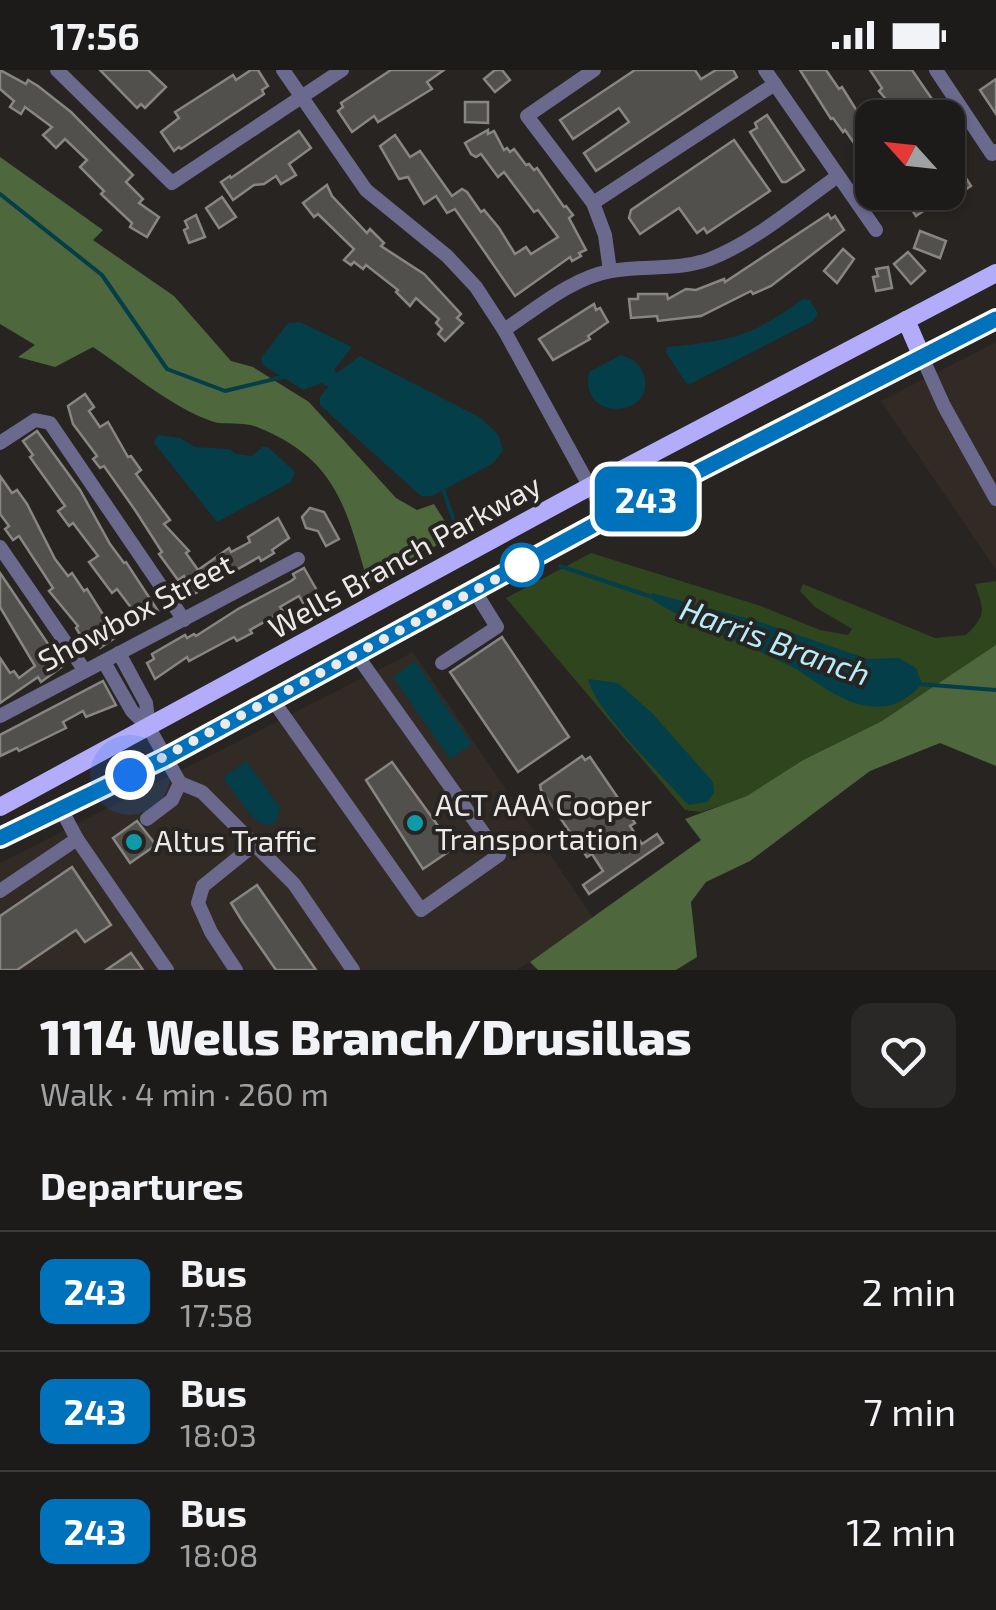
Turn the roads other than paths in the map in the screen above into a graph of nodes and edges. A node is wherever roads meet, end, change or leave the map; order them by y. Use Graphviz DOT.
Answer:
graph roads {
  1 [pos="57,70"];
  2 [pos="284,70"];
  3 [pos="342,70"];
  4 [pos="594,70"];
  5 [pos="765,70"];
  6 [pos="936,70"];
  7 [pos="775,84"];
  8 [pos="303,97"];
  9 [pos="994,153"];
  10 [pos="838,176"];
  11 [pos="593,203"];
  12 [pos="876,230"];
  13 [pos="610,270"];
  14 [pos="996,273"];
  15 [pos="996,319"];
  16 [pos="906,320"];
  17 [pos="504,330"];
  18 [pos="922,357"];
  19 [pos="0,444"];
  20 [pos="590,487"];
  21 [pos="996,499"];
  22 [pos="607,518"];
  23 [pos="0,547"];
  24 [pos="298,559"];
  25 [pos="474,590"];
  26 [pos="184,620"];
  27 [pos="119,654"];
  28 [pos="356,654"];
  29 [pos="104,662"];
  30 [pos="442,664"];
  31 [pos="85,672"];
  32 [pos="272,700"];
  33 [pos="0,716"];
  34 [pos="149,728"];
  35 [pos="165,758"];
  36 [pos="180,783"];
  37 [pos="0,807"];
  38 [pos="61,809"];
  39 [pos="147,819"];
  40 [pos="0,838"];
  41 [pos="77,838"];
  42 [pos="254,845"];
  43 [pos="0,891"];
  44 [pos="167,970"];
  45 [pos="236,970"];
  46 [pos="353,970"];
  1 -- 8 [label="street"];
  2 -- 8 [label="street"];
  3 -- 8 [label="street"];
  4 -- 11 [label="street"];
  5 -- 7 [label="street"];
  6 -- 9 [label="street"];
  7 -- 10 [label="street"];
  7 -- 11 [label="street"];
  8 -- 17 [label="street"];
  10 -- 12 [label="street"];
  10 -- 13 [label="street"];
  11 -- 13 [label="street"];
  13 -- 17 [label="street"];
  14 -- 16 [label="main road, Wells Branch Parkway"];
  15 -- 18 [label="main road, Wells Branch Parkway"];
  16 -- 18 [label="main road"];
  16 -- 20 [label="main road, Wells Branch Parkway"];
  17 -- 20 [label="street"];
  18 -- 21 [label="street"];
  18 -- 22 [label="main road, Wells Branch Parkway"];
  19 -- 26 [label="street"];
  20 -- 22 [label="street"];
  20 -- 34 [label="main road, Wells Branch Parkway"];
  22 -- 25 [label="main road, Wells Branch Parkway"];
  23 -- 31 [label="street"];
  24 -- 26 [label="street, Showbox Street"];
  25 -- 28 [label="main road, Wells Branch Parkway"];
  25 -- 30 [label="street"];
  26 -- 27 [label="street, Showbox Street"];
  27 -- 29 [label="street, Showbox Street"];
  27 -- 34 [label="street"];
  28 -- 32 [label="main road, Wells Branch Parkway"];
  28 -- 32 [label="street"];
  29 -- 31 [label="street, Showbox Street"];
  29 -- 34 [label="street"];
  31 -- 33 [label="street, Showbox Street"];
  32 -- 35 [label="main road, Wells Branch Parkway"];
  34 -- 35 [label="street"];
  34 -- 37 [label="main road, Wells Branch Parkway"];
  35 -- 36 [label="street"];
  35 -- 38 [label="main road, Wells Branch Parkway"];
  36 -- 39 [label="street"];
  36 -- 42 [label="street"];
  38 -- 40 [label="main road, Wells Branch Parkway"];
  38 -- 41 [label="street"];
  41 -- 43 [label="street"];
  41 -- 44 [label="street"];
  42 -- 45 [label="street"];
  42 -- 46 [label="street"];
}
